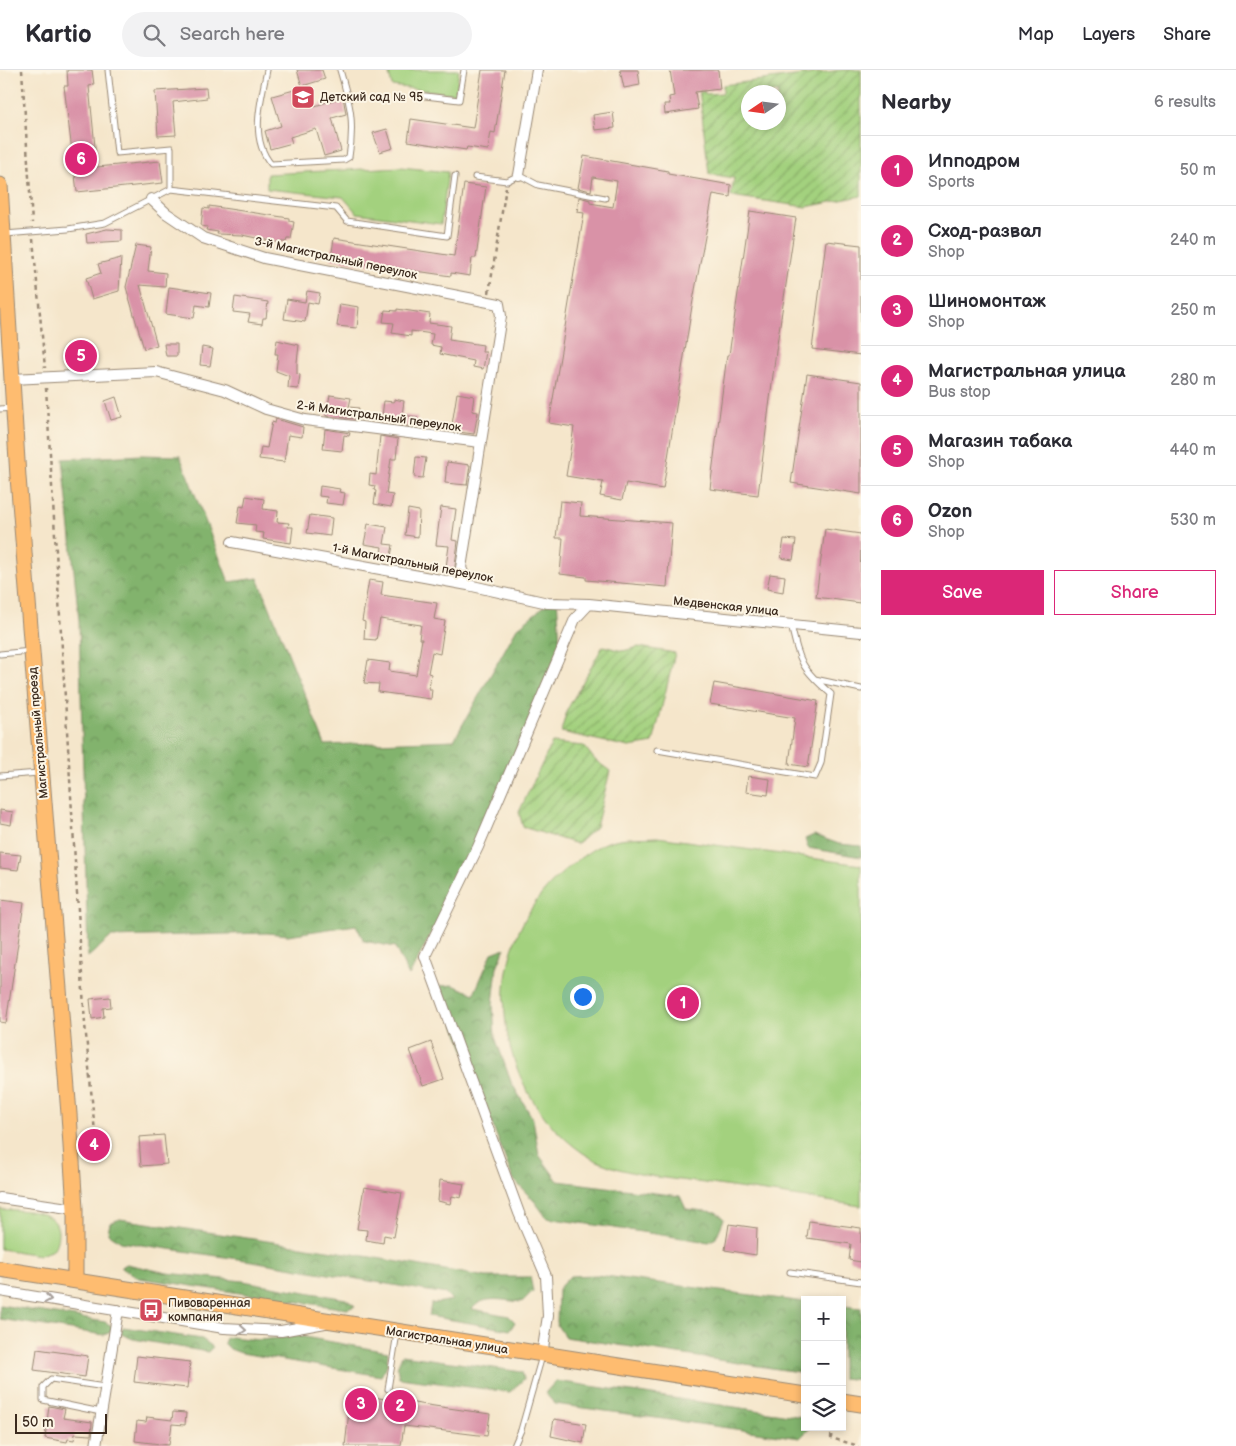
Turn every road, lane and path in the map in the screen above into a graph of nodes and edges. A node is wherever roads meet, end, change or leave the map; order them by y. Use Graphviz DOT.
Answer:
graph roads {
  1 [pos="22,70"];
  2 [pos="108,70"];
  3 [pos="267,70"];
  4 [pos="340,70"];
  5 [pos="464,70"];
  6 [pos="538,70"];
  7 [pos="417,95"];
  8 [pos="519,175"];
  9 [pos="455,176"];
  10 [pos="475,178"];
  11 [pos="507,181"];
  12 [pos="0,185"];
  13 [pos="171,190"];
  14 [pos="605,198"];
  15 [pos="151,199"];
  16 [pos="32,232"];
  17 [pos="2,234"];
  18 [pos="488,301"];
  19 [pos="46,377"];
  20 [pos="12,379"];
  21 [pos="7,409"];
  22 [pos="480,442"];
  23 [pos="232,542"];
  24 [pos="468,584"];
  25 [pos="589,604"];
  26 [pos="791,625"];
  27 [pos="861,632"];
  28 [pos="32,651"];
  29 [pos="0,654"];
  30 [pos="814,679"];
  31 [pos="861,689"];
  32 [pos="657,750"];
  33 [pos="42,772"];
  34 [pos="0,776"];
  35 [pos="95,1133"];
  36 [pos="0,1198"];
  37 [pos="75,1209"];
  38 [pos="0,1269"];
  39 [pos="790,1272"];
  40 [pos="75,1280"];
  41 [pos="861,1282"];
  42 [pos="0,1291"];
  43 [pos="118,1310"];
  44 [pos="333,1322"];
  45 [pos="398,1332"];
  46 [pos="542,1355"];
  47 [pos="106,1387"];
  48 [pos="388,1389"];
  49 [pos="801,1394"];
  50 [pos="846,1402"];
  51 [pos="861,1404"];
  52 [pos="101,1412"];
  53 [pos="832,1431"];
  54 [pos="96,1446"];
  55 [pos="514,1446"];
  56 [pos="859,1446"];
  1 -- 16 [label="path"];
  2 -- 13 [label="lane"];
  3 -- 4 [label="lane"];
  5 -- 7 [label="lane"];
  6 -- 8 [label="street"];
  8 -- 11 [label="lane"];
  8 -- 14 [label="lane"];
  9 -- 13 [label="lane"];
  10 -- 11 [label="lane"];
  11 -- 18 [label="path"];
  12 -- 17 [label="main road, Магистральный проезд"];
  13 -- 15 [label="lane"];
  15 -- 16 [label="lane"];
  15 -- 18 [label="street, 3-й Магистральный переулок"];
  16 -- 17 [label="lane"];
  16 -- 19 [label="path"];
  17 -- 20 [label="main road, Магистральный проезд"];
  18 -- 22 [label="street, 3-й Магистральный переулок"];
  19 -- 20 [label="street, 2-й Магистральный переулок"];
  19 -- 22 [label="street, 2-й Магистральный переулок"];
  19 -- 35 [label="path"];
  20 -- 21 [label="main road, Магистральный проезд"];
  21 -- 28 [label="main road, Магистральный проезд"];
  22 -- 24 [label="street"];
  23 -- 24 [label="street, 1-й Магистральный переулок"];
  24 -- 25 [label="street, 1-й Магистральный переулок"];
  25 -- 26 [label="street, Медвенская улица"];
  25 -- 46 [label="street"];
  26 -- 27 [label="street, Медвенская улица"];
  26 -- 30 [label="lane"];
  28 -- 29 [label="lane"];
  28 -- 33 [label="main road, Магистральный проезд"];
  30 -- 31 [label="lane"];
  30 -- 32 [label="lane"];
  33 -- 34 [label="lane"];
  33 -- 37 [label="main road, Магистральный проезд"];
  36 -- 37 [label="street"];
  37 -- 40 [label="main road, Магистральный проезд"];
  38 -- 40 [label="main road, Магистральная улица"];
  39 -- 41 [label="lane"];
  40 -- 44 [label="main road, Магистральная улица"];
  42 -- 43 [label="street, one-way"];
  43 -- 44 [label="street, one-way"];
  43 -- 47 [label="street"];
  44 -- 45 [label="main road, Магистральная улица"];
  45 -- 46 [label="main road, Магистральная улица"];
  45 -- 48 [label="lane"];
  46 -- 49 [label="main road, Магистральная улица"];
  46 -- 55 [label="lane"];
  47 -- 52 [label="street"];
  47 -- 52 [label="lane"];
  50 -- 51 [label="main road"];
  52 -- 54 [label="street"];
  53 -- 56 [label="path"];
}
